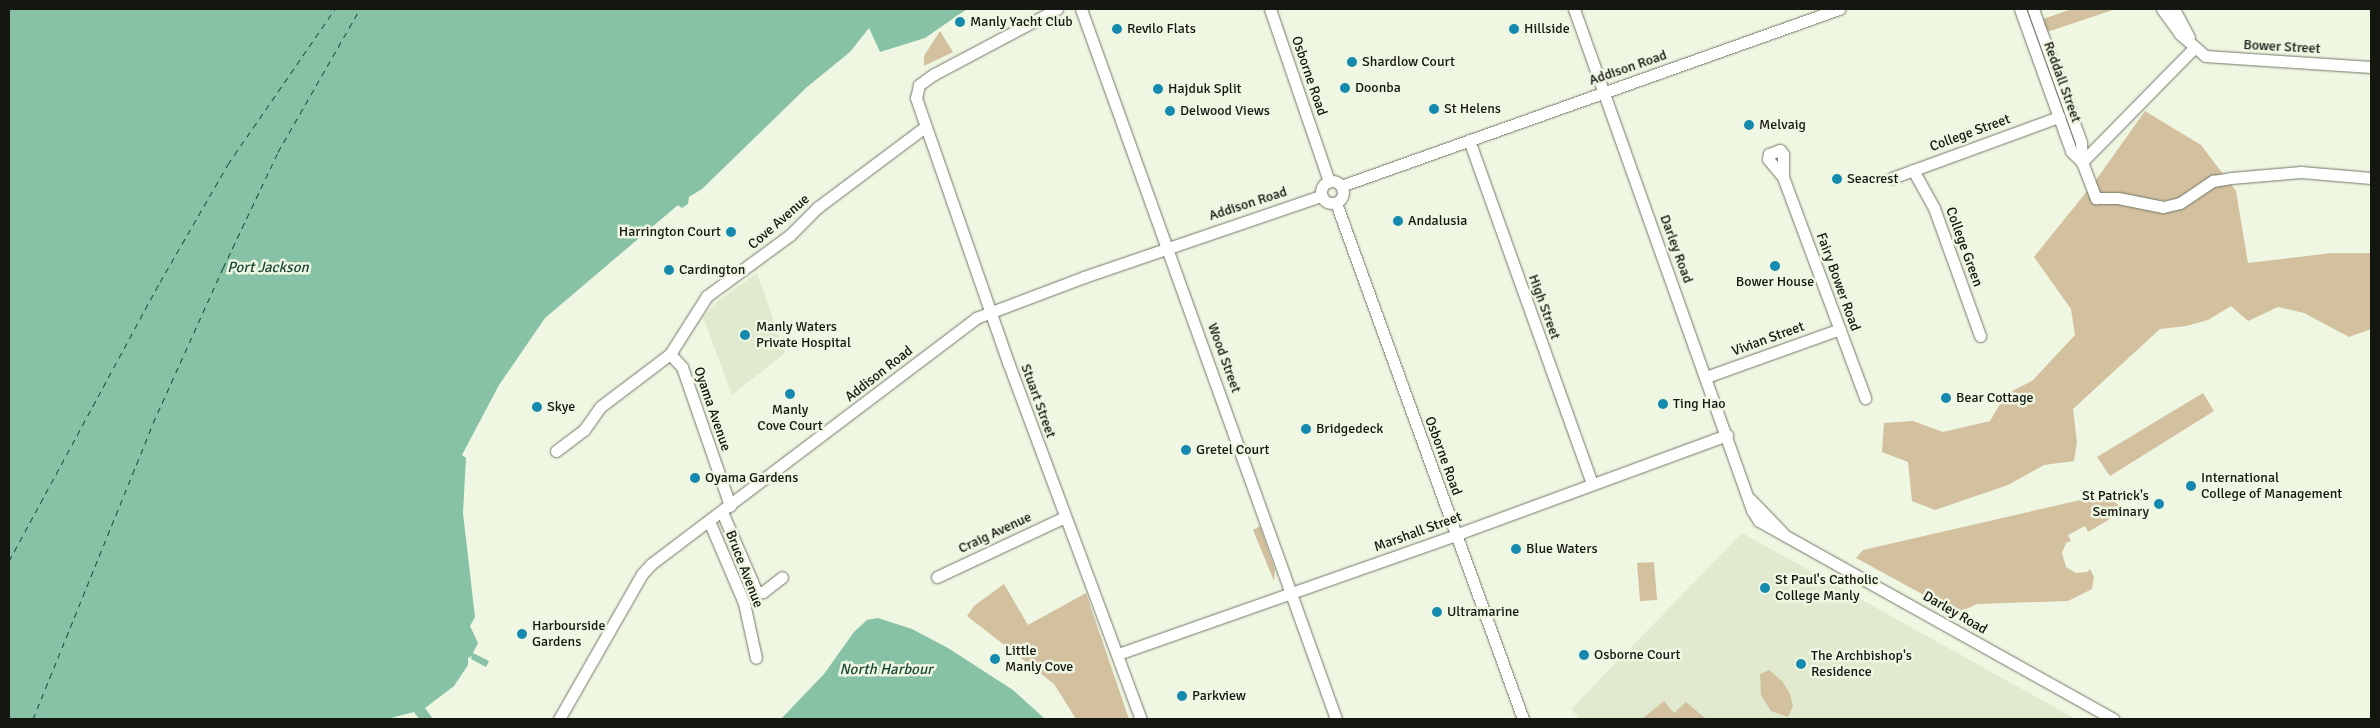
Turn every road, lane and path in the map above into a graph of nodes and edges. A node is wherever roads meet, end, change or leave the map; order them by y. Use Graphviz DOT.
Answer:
graph roads {
  1 [pos="1057,9"];
  2 [pos="1081,9"];
  3 [pos="1270,9"];
  4 [pos="1574,9"];
  5 [pos="1839,9"];
  6 [pos="2020,9"];
  7 [pos="2033,9"];
  8 [pos="2171,11"];
  9 [pos="2194,48"];
  10 [pos="2371,67"];
  11 [pos="1604,92"];
  12 [pos="2059,117"];
  13 [pos="925,127"];
  14 [pos="1469,140"];
  15 [pos="2082,162"];
  16 [pos="1913,170"];
  17 [pos="1783,177"];
  18 [pos="1892,178"];
  19 [pos="2371,178"];
  20 [pos="1329,181"];
  21 [pos="1341,186"];
  22 [pos="1321,196"];
  23 [pos="1336,202"];
  24 [pos="1167,249"];
  25 [pos="990,313"];
  26 [pos="1840,329"];
  27 [pos="1980,336"];
  28 [pos="670,354"];
  29 [pos="1706,377"];
  30 [pos="1866,398"];
  31 [pos="1727,435"];
  32 [pos="556,452"];
  33 [pos="1592,484"];
  34 [pos="726,509"];
  35 [pos="1066,517"];
  36 [pos="710,521"];
  37 [pos="1455,535"];
  38 [pos="937,577"];
  39 [pos="782,578"];
  40 [pos="1291,593"];
  41 [pos="1118,654"];
  42 [pos="756,658"];
  43 [pos="559,719"];
  44 [pos="1141,719"];
  45 [pos="1336,719"];
  46 [pos="1523,719"];
  47 [pos="2113,719"];
  1 -- 13 [label="street, Stuart Street"];
  2 -- 24 [label="street, Wood Street"];
  3 -- 20 [label="street, Osborne Road"];
  4 -- 11 [label="street, Darley Road"];
  5 -- 11 [label="street, Addison Road"];
  6 -- 12 [label="street, Reddall Street"];
  7 -- 15 [label="street, Reddall Street"];
  8 -- 9 [label="street"];
  9 -- 10 [label="street, Bower Street"];
  9 -- 15 [label="street"];
  11 -- 14 [label="street, Addison Road"];
  11 -- 29 [label="street, Darley Road"];
  12 -- 15 [label="street, Reddall Street"];
  12 -- 16 [label="street, College Street"];
  13 -- 25 [label="street, Stuart Street"];
  13 -- 28 [label="street, Cove Avenue"];
  14 -- 21 [label="street, Addison Road"];
  14 -- 33 [label="street, High Street"];
  15 -- 19 [label="street, Reddall Street"];
  16 -- 18 [label="street, College Street"];
  16 -- 27 [label="street, College Green"];
  17 -- 26 [label="street, Fairy Bower Road"];
  20 -- 21 [label="street"];
  20 -- 22 [label="street"];
  21 -- 23 [label="street"];
  22 -- 23 [label="street"];
  22 -- 24 [label="street, Addison Road"];
  23 -- 37 [label="street, Osborne Road"];
  24 -- 25 [label="street, Addison Road"];
  24 -- 40 [label="street, Wood Street"];
  25 -- 34 [label="street, Addison Road"];
  25 -- 35 [label="street, Stuart Street"];
  26 -- 29 [label="street, Vivian Street"];
  26 -- 30 [label="street, Fairy Bower Road"];
  28 -- 32 [label="street"];
  28 -- 34 [label="street, Oyama Avenue"];
  29 -- 31 [label="street, Darley Road"];
  31 -- 33 [label="street, Marshall Street"];
  31 -- 47 [label="street, Darley Road"];
  33 -- 37 [label="street, Marshall Street"];
  34 -- 36 [label="street, Addison Road"];
  34 -- 39 [label="street, Bruce Avenue"];
  35 -- 38 [label="street, Craig Avenue"];
  35 -- 41 [label="street, Stuart Street"];
  36 -- 42 [label="street, Bruce Avenue"];
  36 -- 43 [label="street, Addison Road"];
  37 -- 40 [label="street, Marshall Street"];
  37 -- 46 [label="street, Osborne Road"];
  40 -- 41 [label="street, Marshall Street"];
  40 -- 45 [label="street, Wood Street"];
  41 -- 44 [label="street, Stuart Street"];
}
